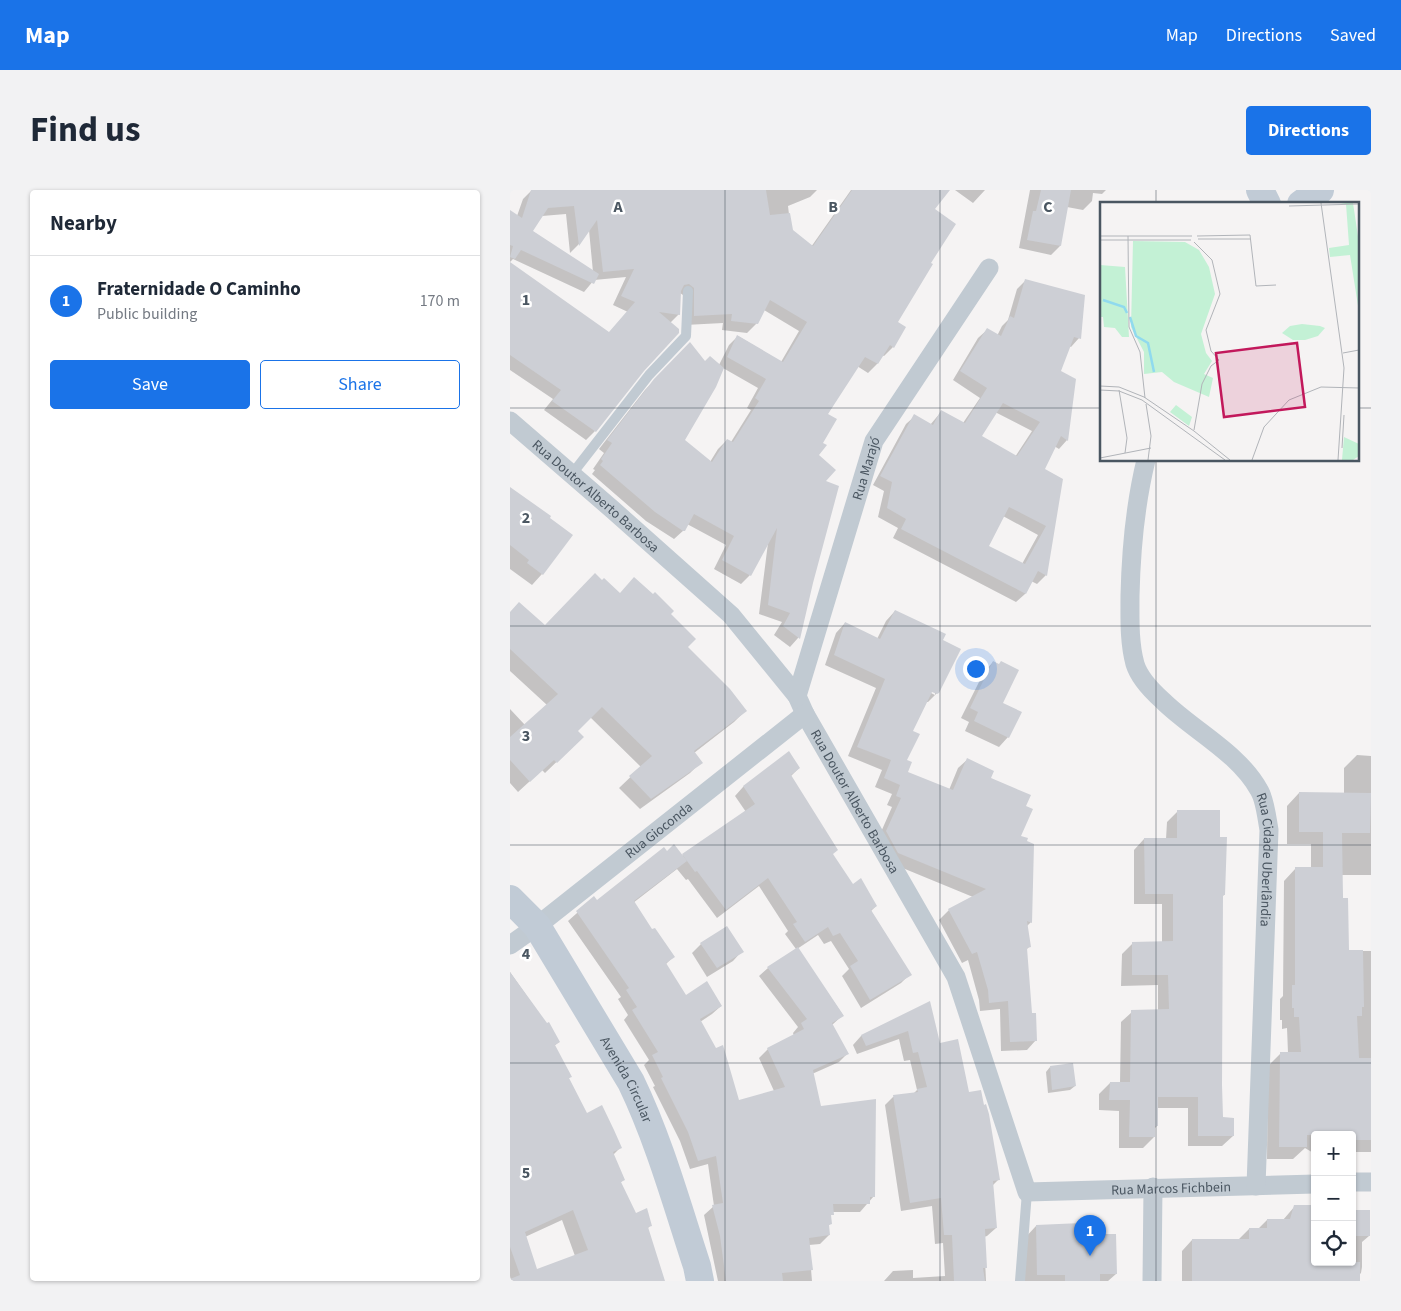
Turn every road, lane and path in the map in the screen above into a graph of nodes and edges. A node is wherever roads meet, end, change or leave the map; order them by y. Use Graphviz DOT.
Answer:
graph roads {
  1 [pos="1260,190"];
  2 [pos="1320,190"];
  3 [pos="1266,202"];
  4 [pos="1304,202"];
  5 [pos="989,268"];
  6 [pos="688,292"];
  7 [pos="510,421"];
  8 [pos="1146,461"];
  9 [pos="572,474"];
  10 [pos="797,696"];
  11 [pos="804,714"];
  12 [pos="510,899"];
  13 [pos="537,926"];
  14 [pos="510,944"];
  15 [pos="1356,1182"];
  16 [pos="1371,1182"];
  17 [pos="1311,1184"];
  18 [pos="1256,1186"];
  19 [pos="1153,1187"];
  20 [pos="1027,1192"];
  21 [pos="700,1281"];
  22 [pos="1020,1281"];
  23 [pos="1152,1281"];
  1 -- 3 [label="street"];
  2 -- 4 [label="street"];
  5 -- 10 [label="street, Rua Marajó"];
  6 -- 9 [label="lane"];
  7 -- 9 [label="street, Rua Doutor Alberto Barbosa"];
  8 -- 18 [label="street, Rua Cidade Uberlândia"];
  9 -- 10 [label="street, Rua Doutor Alberto Barbosa"];
  10 -- 11 [label="street, Rua Doutor Alberto Barbosa"];
  11 -- 13 [label="street, Rua Gioconda"];
  11 -- 20 [label="street, Rua Doutor Alberto Barbosa"];
  12 -- 13 [label="street, Avenida Circular"];
  13 -- 14 [label="street, Rua Gioconda"];
  13 -- 21 [label="street, Avenida Circular"];
  15 -- 16 [label="street"];
  17 -- 18 [label="street, Rua Marcos Fichbein"];
  18 -- 19 [label="street, Rua Marcos Fichbein"];
  19 -- 20 [label="street, Rua Marcos Fichbein"];
  19 -- 23 [label="street"];
  20 -- 22 [label="lane, Rua Doutor Alberto Barbosa"];
}
